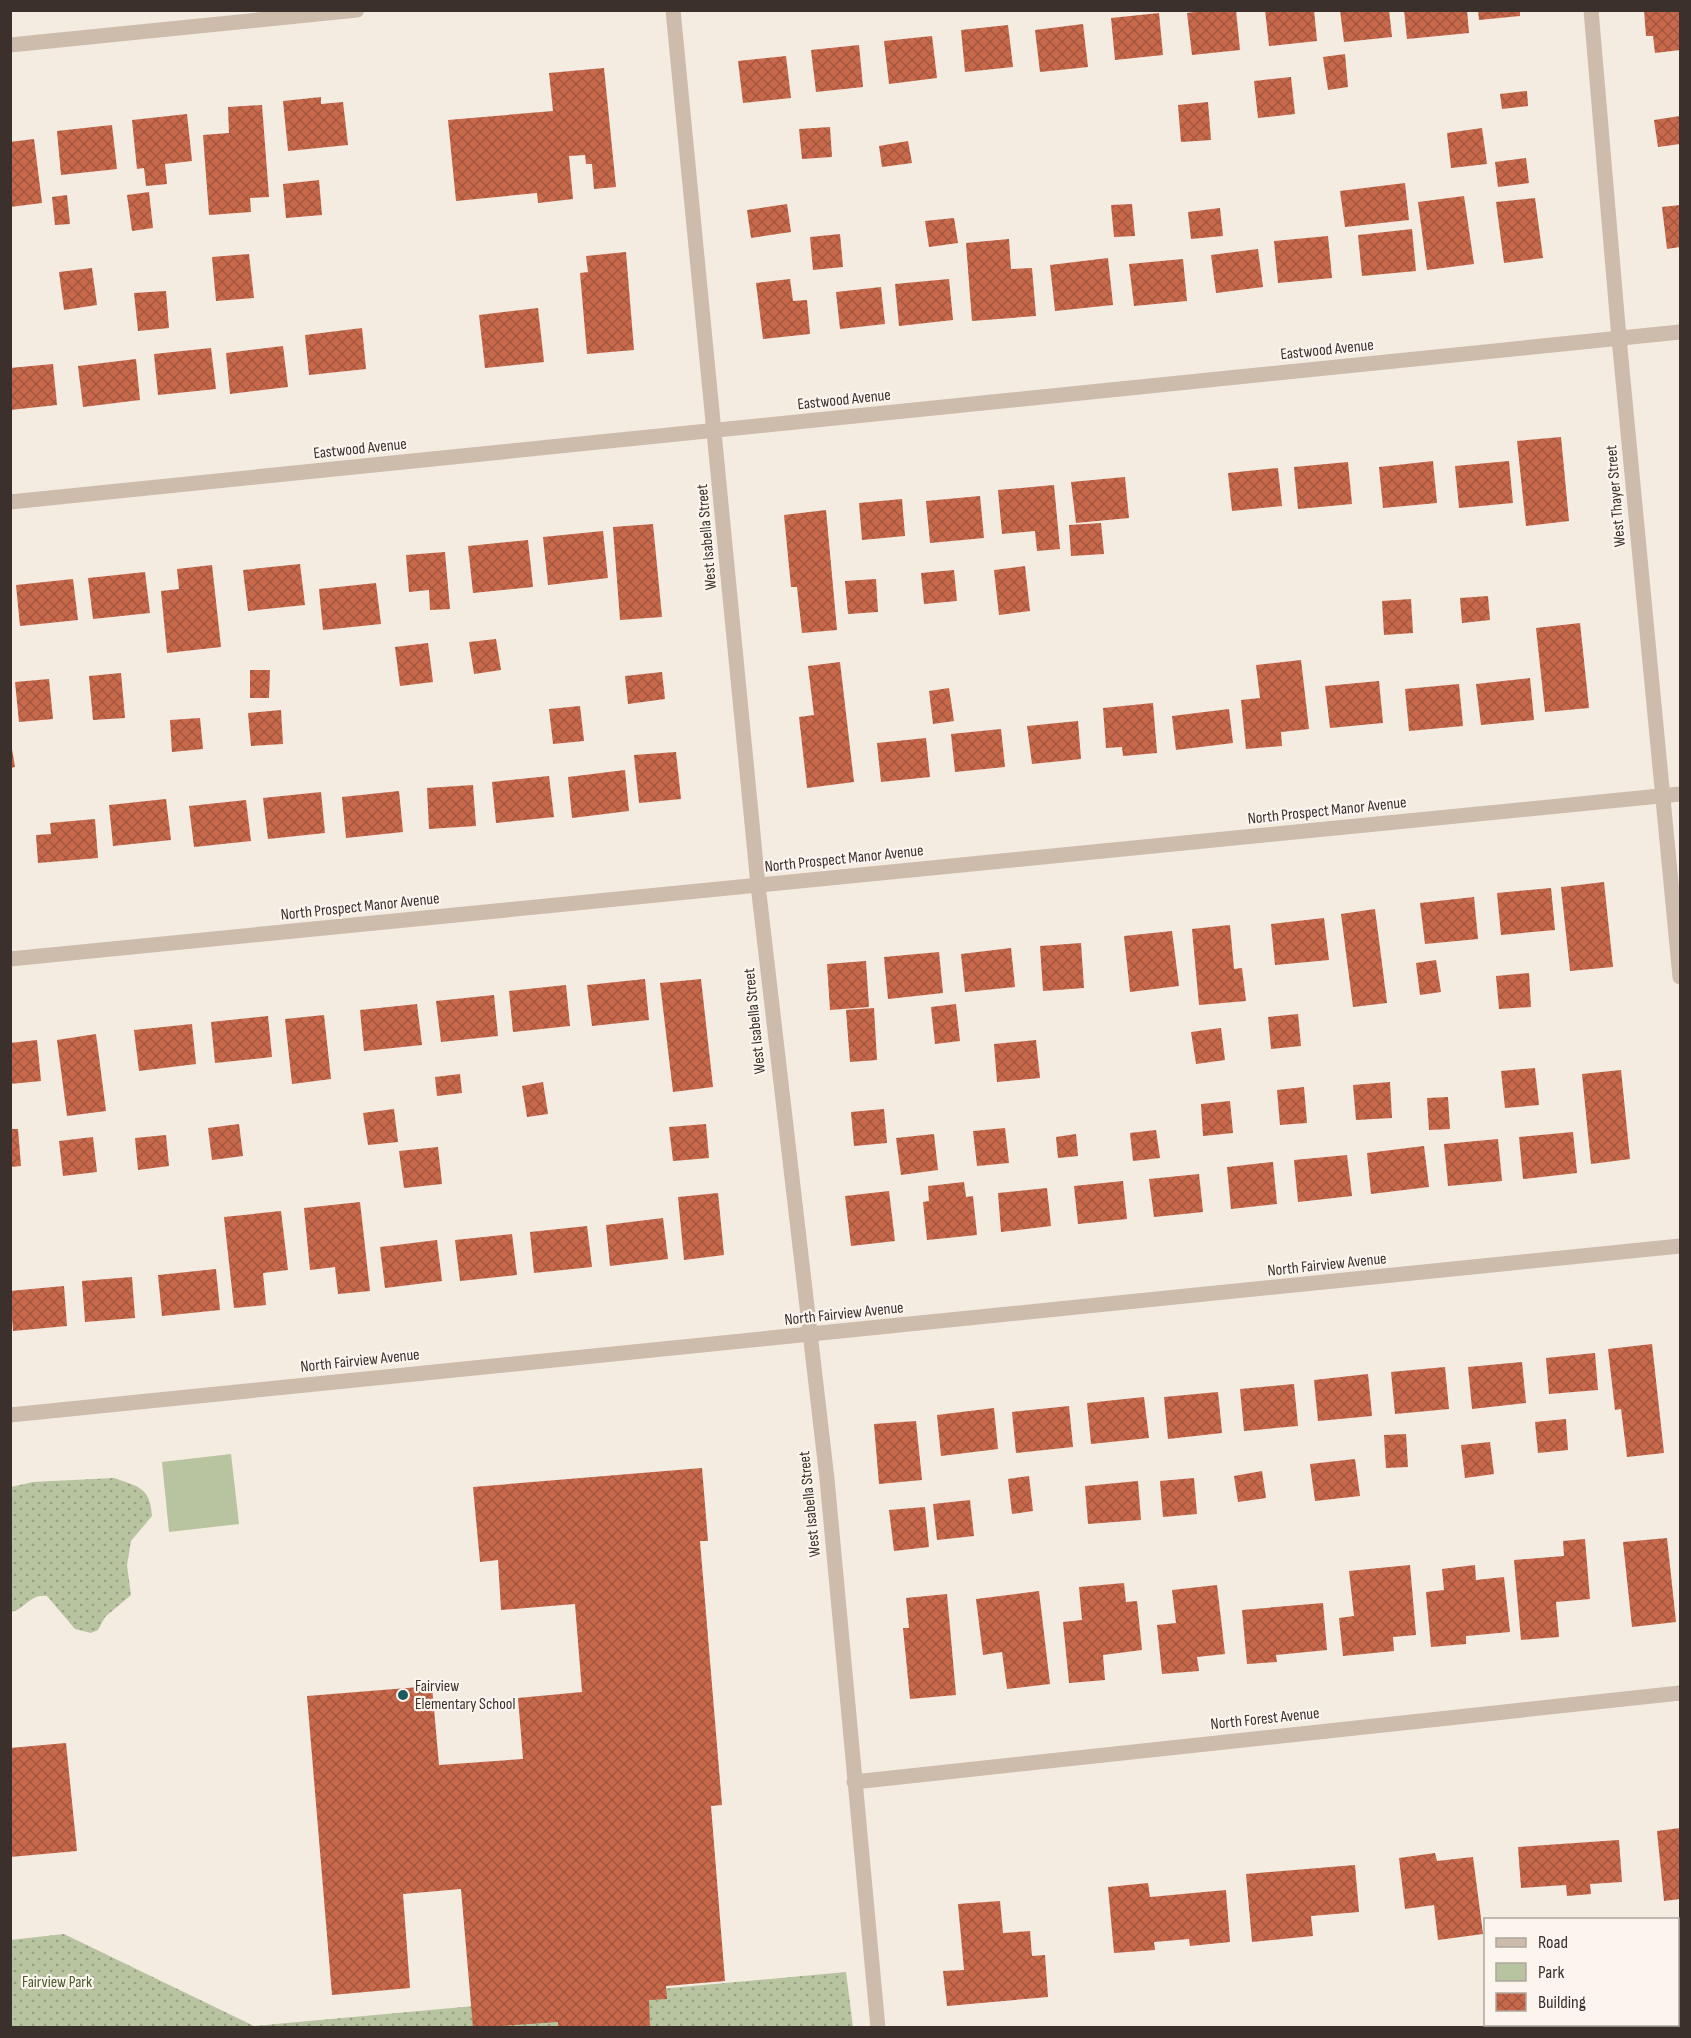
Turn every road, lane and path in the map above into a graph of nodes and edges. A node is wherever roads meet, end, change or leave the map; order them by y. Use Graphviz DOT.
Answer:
graph roads {
  1 [pos="357,10"];
  2 [pos="673,10"];
  3 [pos="1591,10"];
  4 [pos="10,45"];
  5 [pos="1680,332"];
  6 [pos="1619,338"];
  7 [pos="715,432"];
  8 [pos="10,502"];
  9 [pos="1680,794"];
  10 [pos="1662,795"];
  11 [pos="758,885"];
  12 [pos="10,959"];
  13 [pos="1680,977"];
  14 [pos="1680,1246"];
  15 [pos="808,1336"];
  16 [pos="10,1415"];
  17 [pos="1680,1693"];
  18 [pos="854,1782"];
  19 [pos="878,2028"];
  1 -- 4 [label="street"];
  2 -- 7 [label="street, West Isabella Street"];
  3 -- 6 [label="street, West Thayer Street"];
  5 -- 6 [label="street, Eastwood Avenue"];
  6 -- 7 [label="street, Eastwood Avenue"];
  6 -- 10 [label="street, West Thayer Street"];
  7 -- 8 [label="street, Eastwood Avenue"];
  7 -- 11 [label="street, West Isabella Street"];
  9 -- 10 [label="street, North Prospect Manor Avenue"];
  10 -- 11 [label="street, North Prospect Manor Avenue"];
  10 -- 13 [label="street, West Thayer Street"];
  11 -- 12 [label="street, North Prospect Manor Avenue"];
  11 -- 15 [label="street, West Isabella Street"];
  14 -- 15 [label="street, North Fairview Avenue"];
  15 -- 16 [label="street, North Fairview Avenue"];
  15 -- 18 [label="street, West Isabella Street"];
  17 -- 18 [label="street, North Forest Avenue"];
  18 -- 19 [label="street, West Isabella Street"];
}
